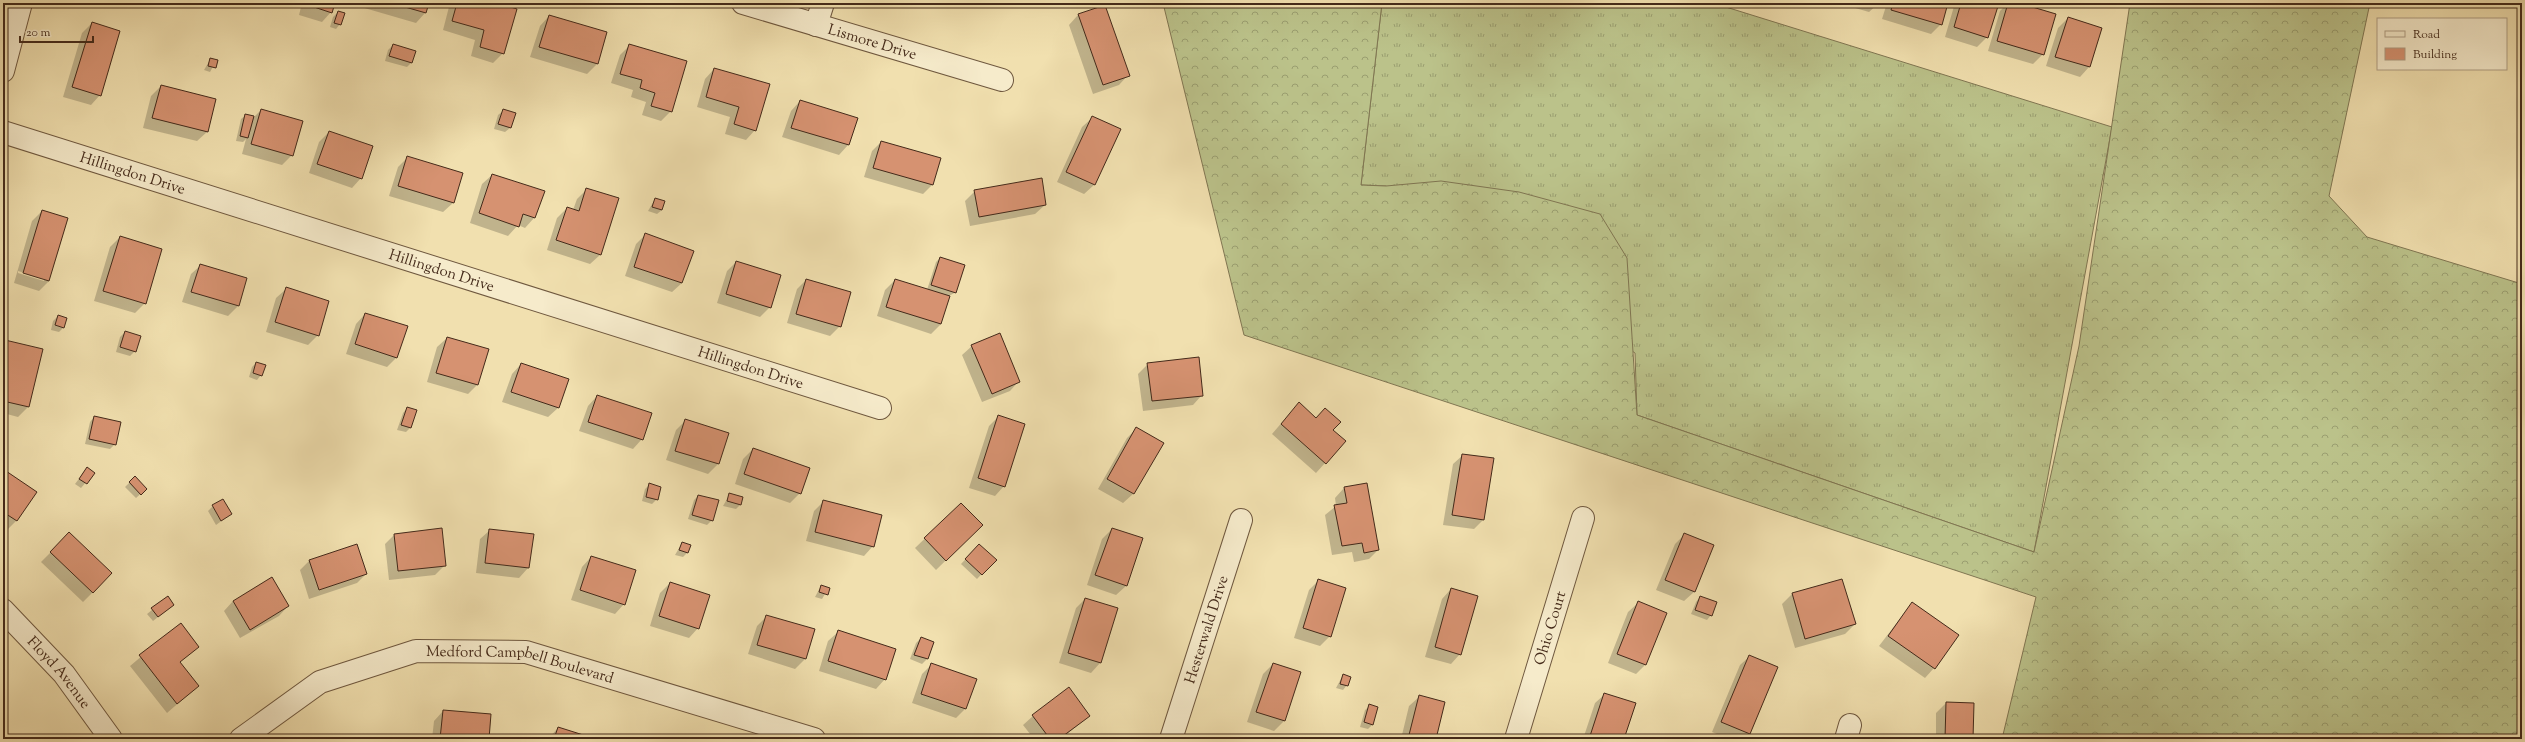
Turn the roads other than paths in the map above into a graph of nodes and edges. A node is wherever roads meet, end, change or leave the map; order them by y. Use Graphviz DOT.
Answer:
graph roads {
  1 [pos="22,3"];
  2 [pos="743,3"];
  3 [pos="823,3"];
  4 [pos="816,24"];
  5 [pos="3,71"];
  6 [pos="1002,80"];
  7 [pos="3,132"];
  8 [pos="880,408"];
  9 [pos="1583,518"];
  10 [pos="1241,520"];
  11 [pos="3,610"];
  12 [pos="111,739"];
  13 [pos="241,739"];
  14 [pos="814,739"];
  15 [pos="1171,739"];
  16 [pos="1516,739"];
  1 -- 5 [label="street"];
  2 -- 4 [label="street, Lismore Drive"];
  3 -- 4 [label="street"];
  4 -- 6 [label="street, Lismore Drive"];
  7 -- 8 [label="street, Hillingdon Drive"];
  9 -- 16 [label="street, Ohio Court"];
  10 -- 15 [label="street, Hesterwald Drive"];
  11 -- 12 [label="street, Floyd Avenue"];
  13 -- 14 [label="street, Medford Campbell Boulevard"];
}
